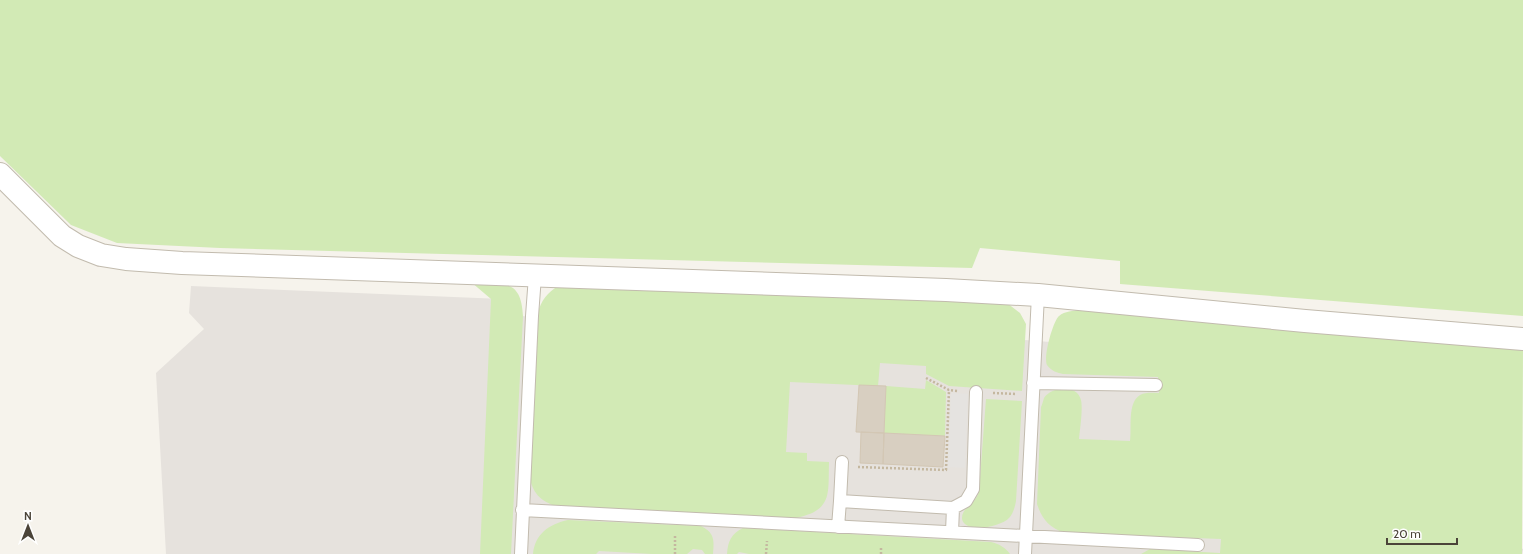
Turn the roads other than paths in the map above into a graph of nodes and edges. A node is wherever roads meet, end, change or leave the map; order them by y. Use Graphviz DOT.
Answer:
graph roads {
  1 [pos="0,174"];
  2 [pos="535,276"];
  3 [pos="1038,295"];
  4 [pos="1523,339"];
  5 [pos="1033,383"];
  6 [pos="1156,385"];
  7 [pos="976,392"];
  8 [pos="842,464"];
  9 [pos="840,502"];
  10 [pos="953,508"];
  11 [pos="522,510"];
  12 [pos="838,527"];
  13 [pos="952,532"];
  14 [pos="1025,536"];
  15 [pos="1198,545"];
  16 [pos="520,554"];
  17 [pos="1025,554"];
  1 -- 2 [label="street"];
  2 -- 3 [label="street"];
  2 -- 11 [label="lane"];
  3 -- 4 [label="street"];
  3 -- 5 [label="lane"];
  5 -- 6 [label="lane"];
  5 -- 14 [label="lane"];
  7 -- 10 [label="lane"];
  8 -- 9 [label="lane"];
  9 -- 10 [label="lane"];
  9 -- 12 [label="lane"];
  10 -- 13 [label="lane"];
  11 -- 12 [label="lane"];
  11 -- 16 [label="lane"];
  12 -- 13 [label="lane"];
  13 -- 14 [label="lane"];
  14 -- 15 [label="lane"];
  14 -- 17 [label="lane"];
}
